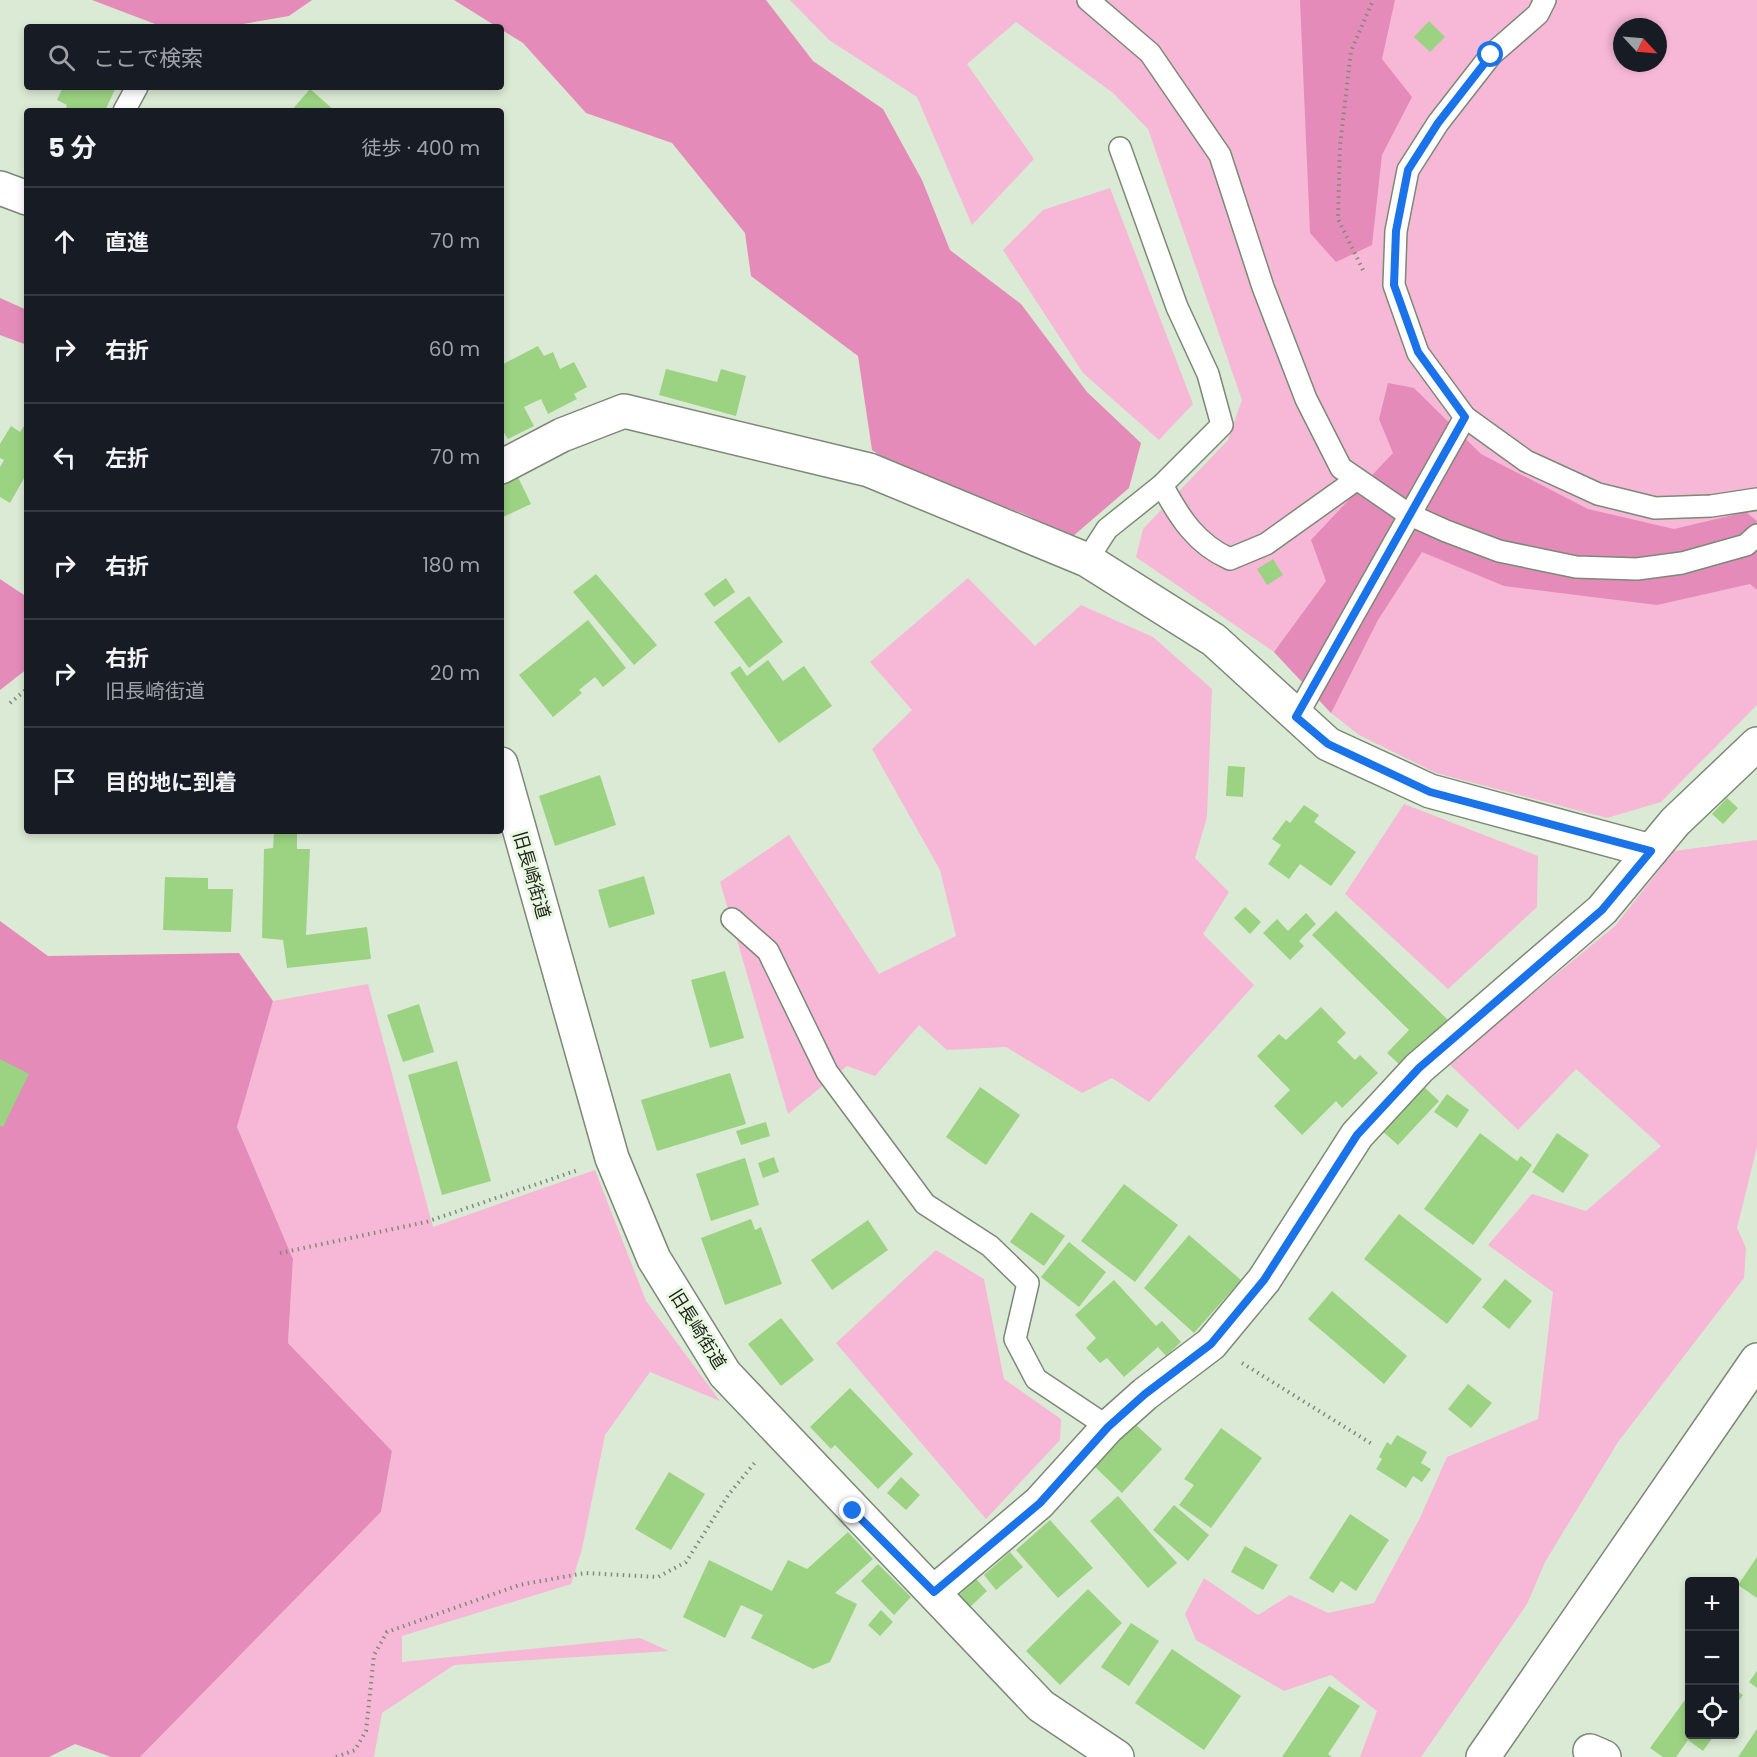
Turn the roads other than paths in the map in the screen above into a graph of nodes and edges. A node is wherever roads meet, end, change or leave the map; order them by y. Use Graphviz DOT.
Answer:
graph roads {
  1 [pos="1088,0"];
  2 [pos="1545,0"];
  3 [pos="135,90"];
  4 [pos="126,108"];
  5 [pos="1120,148"];
  6 [pos="0,188"];
  7 [pos="24,197"];
  8 [pos="1465,417"];
  9 [pos="504,465"];
  10 [pos="1357,479"];
  11 [pos="1162,485"];
  12 [pos="1757,499"];
  13 [pos="1408,514"];
  14 [pos="1757,535"];
  15 [pos="1087,560"];
  16 [pos="1296,717"];
  17 [pos="1757,744"];
  18 [pos="504,775"];
  19 [pos="1651,851"];
  20 [pos="732,920"];
  21 [pos="1757,1360"];
  22 [pos="1108,1427"];
  23 [pos="934,1592"];
  24 [pos="1117,1757"];
  25 [pos="1483,1757"];
  1 -- 10 [label="lane"];
  2 -- 8 [label="lane"];
  3 -- 4 [label="lane"];
  5 -- 11 [label="lane"];
  6 -- 7 [label="street"];
  8 -- 12 [label="lane"];
  8 -- 13 [label="lane"];
  9 -- 15 [label="street"];
  10 -- 11 [label="lane"];
  10 -- 13 [label="lane"];
  11 -- 15 [label="lane"];
  13 -- 14 [label="lane"];
  13 -- 16 [label="lane"];
  15 -- 16 [label="street"];
  16 -- 19 [label="street"];
  17 -- 19 [label="street"];
  18 -- 23 [label="street, 旧長崎街道"];
  19 -- 22 [label="street"];
  20 -- 22 [label="lane"];
  21 -- 25 [label="street"];
  22 -- 23 [label="street"];
  23 -- 24 [label="street, 旧長崎街道"];
}
